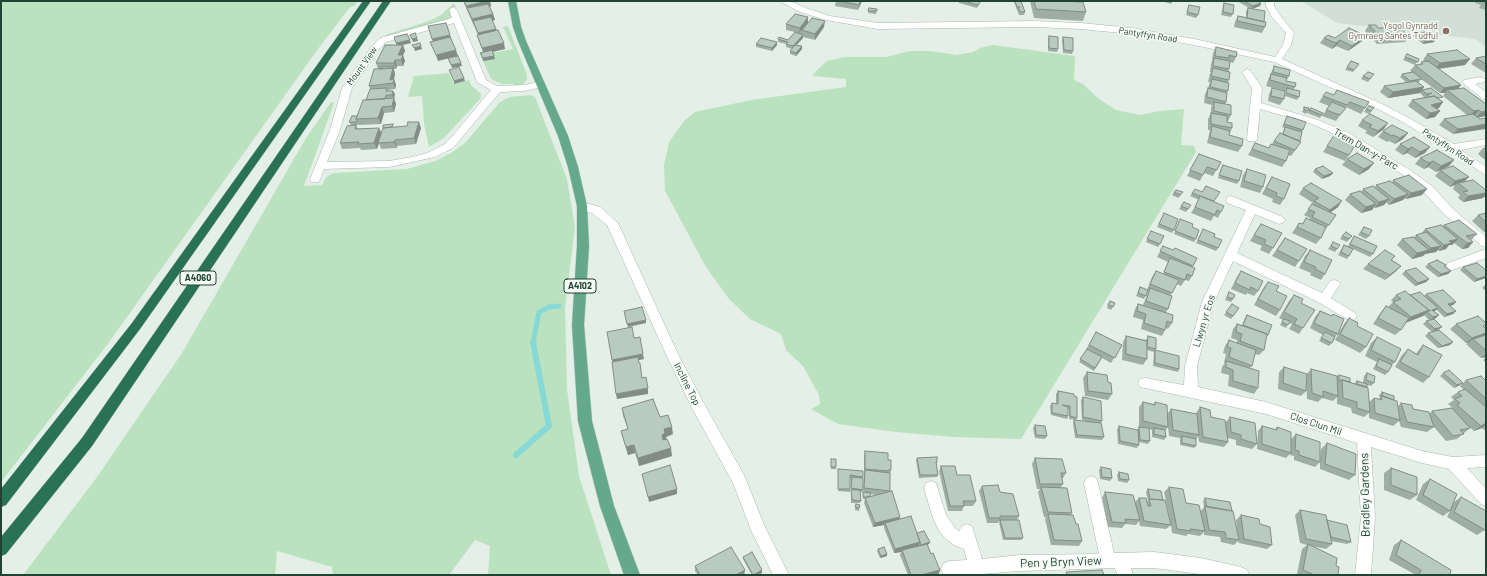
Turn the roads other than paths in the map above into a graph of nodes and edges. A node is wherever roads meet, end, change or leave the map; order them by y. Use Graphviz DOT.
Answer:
graph roads {
  1 [pos="367,1"];
  2 [pos="388,1"];
  3 [pos="512,1"];
  4 [pos="783,1"];
  5 [pos="1270,1"];
  6 [pos="452,10"];
  7 [pos="456,20"];
  8 [pos="1277,60"];
  9 [pos="1248,72"];
  10 [pos="1481,80"];
  11 [pos="540,85"];
  12 [pos="497,89"];
  13 [pos="1486,97"];
  14 [pos="1256,105"];
  15 [pos="1252,139"];
  16 [pos="1486,142"];
  17 [pos="1452,148"];
  18 [pos="321,166"];
  19 [pos="1486,172"];
  20 [pos="315,179"];
  21 [pos="1231,200"];
  22 [pos="582,206"];
  23 [pos="1252,209"];
  24 [pos="1279,220"];
  25 [pos="1486,243"];
  26 [pos="1486,253"];
  27 [pos="1230,255"];
  28 [pos="1452,266"];
  29 [pos="1334,284"];
  30 [pos="1324,300"];
  31 [pos="1351,316"];
  32 [pos="1145,383"];
  33 [pos="1191,391"];
  34 [pos="1364,440"];
  35 [pos="1486,461"];
  36 [pos="1453,463"];
  37 [pos="1091,483"];
  38 [pos="931,488"];
  39 [pos="1486,499"];
  40 [pos="1,500"];
  41 [pos="1,549"];
  42 [pos="1118,565"];
  43 [pos="977,567"];
  44 [pos="949,569"];
  45 [pos="632,575"];
  46 [pos="781,575"];
  47 [pos="1241,575"];
  48 [pos="1363,575"];
  1 -- 40 [label="highway, A4060"];
  2 -- 41 [label="highway, A4060"];
  3 -- 11 [label="main road, A4102"];
  4 -- 8 [label="street, Pantyffyn Road"];
  5 -- 8 [label="street"];
  6 -- 7 [label="street"];
  7 -- 12 [label="street"];
  7 -- 18 [label="street, Mount View"];
  8 -- 17 [label="street, Pantyffyn Road"];
  9 -- 14 [label="street"];
  10 -- 13 [label="street"];
  11 -- 12 [label="street"];
  11 -- 22 [label="main road, A4102"];
  12 -- 18 [label="street"];
  14 -- 15 [label="street"];
  14 -- 25 [label="street, Trem Dan-y-Parc"];
  16 -- 17 [label="street"];
  17 -- 19 [label="street, Pantyffyn Road"];
  18 -- 20 [label="street, Mount View"];
  21 -- 23 [label="street"];
  22 -- 45 [label="main road, A4102"];
  22 -- 46 [label="street, Incline Top"];
  23 -- 24 [label="street"];
  23 -- 27 [label="street, Llwyn yr Eos"];
  26 -- 28 [label="street"];
  27 -- 30 [label="street"];
  27 -- 33 [label="street, Llwyn yr Eos"];
  29 -- 30 [label="street"];
  30 -- 31 [label="street"];
  32 -- 33 [label="street, Clos Clun Mil"];
  33 -- 34 [label="street, Clos Clun Mil"];
  34 -- 36 [label="street, Clos Clun Mil"];
  34 -- 48 [label="street, Bradley Gardens"];
  35 -- 36 [label="street, Clos Clun Mil"];
  36 -- 39 [label="street"];
  37 -- 42 [label="street"];
  38 -- 43 [label="street"];
  42 -- 43 [label="street, Pen y Bryn View"];
  42 -- 47 [label="street, Pen y Bryn View"];
  43 -- 44 [label="street, Pen y Bryn View"];
}
